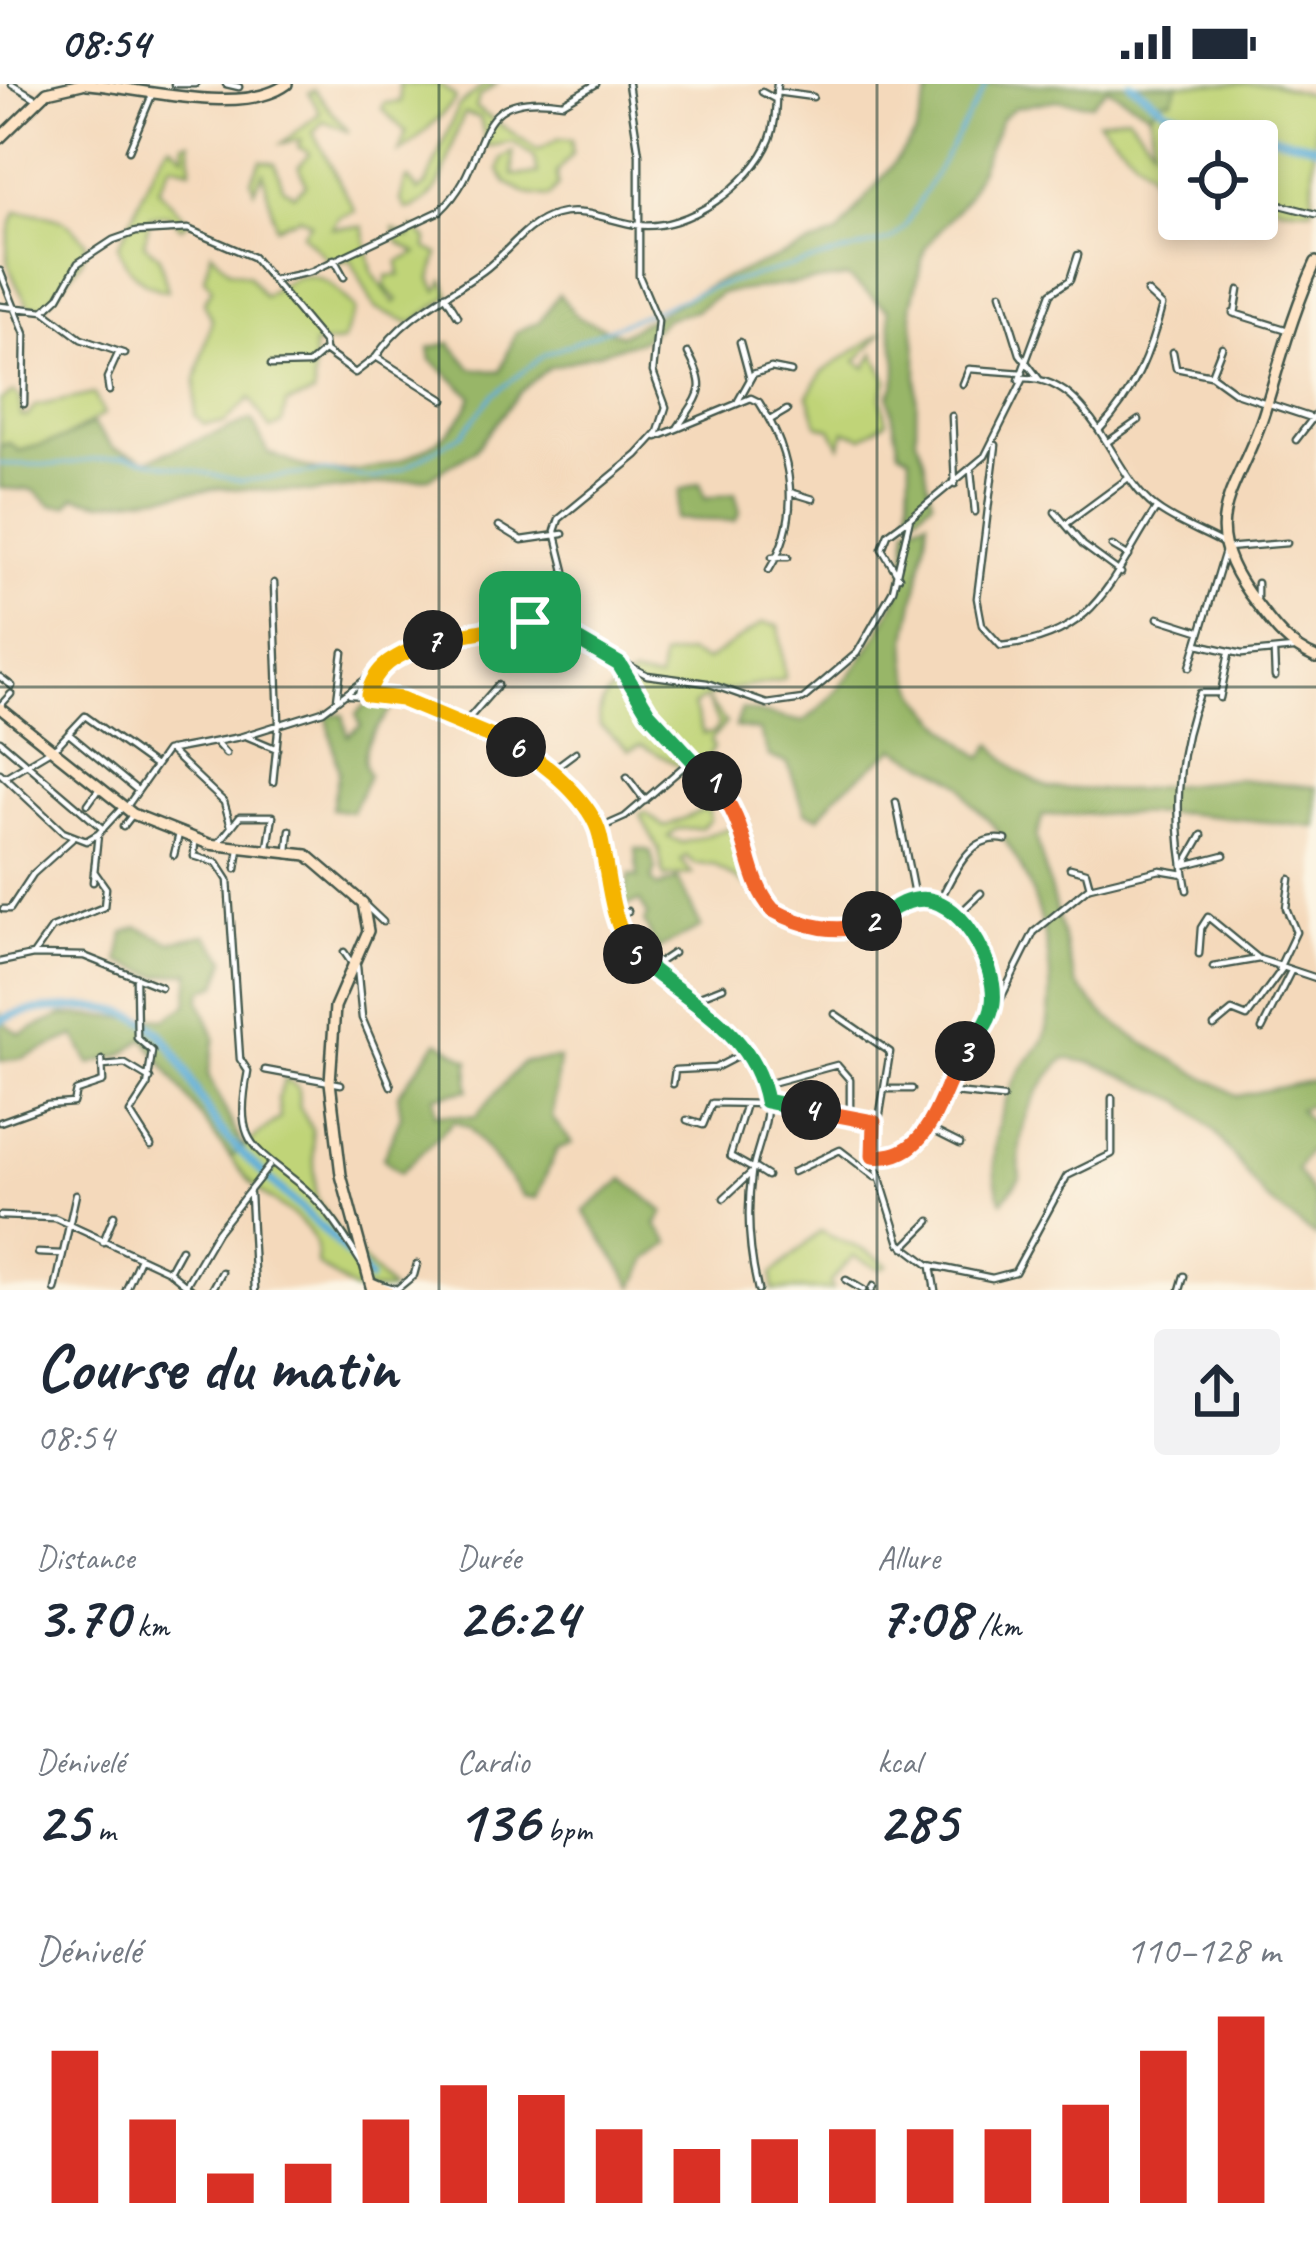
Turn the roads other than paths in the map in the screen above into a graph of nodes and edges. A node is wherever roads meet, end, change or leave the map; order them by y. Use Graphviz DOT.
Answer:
graph roads {
  1 [pos="12,84"];
  2 [pos="84,84"];
  3 [pos="195,84"];
  4 [pos="226,84"];
  5 [pos="287,84"];
  6 [pos="596,84"];
  7 [pos="628,84"];
  8 [pos="63,85"];
  9 [pos="239,87"];
  10 [pos="155,89"];
  11 [pos="174,92"];
  12 [pos="762,92"];
  13 [pos="776,92"];
  14 [pos="813,97"];
  15 [pos="37,100"];
  16 [pos="0,138"];
  17 [pos="129,150"];
  18 [pos="1278,203"];
  19 [pos="1316,214"];
  20 [pos="640,225"];
  21 [pos="503,251"];
  22 [pos="1078,255"];
  23 [pos="512,256"];
  24 [pos="334,259"];
  25 [pos="1316,262"];
  26 [pos="0,271"];
  27 [pos="344,277"];
  28 [pos="272,280"];
  29 [pos="1238,290"];
  30 [pos="1147,292"];
  31 [pos="1001,293"];
  32 [pos="445,295"];
  33 [pos="0,306"];
  34 [pos="19,309"];
  35 [pos="44,311"];
  36 [pos="458,316"];
  37 [pos="1288,330"];
  38 [pos="740,342"];
  39 [pos="1222,346"];
  40 [pos="325,350"];
  41 [pos="1173,352"];
  42 [pos="688,353"];
  43 [pos="376,357"];
  44 [pos="271,365"];
  45 [pos="791,371"];
  46 [pos="1023,373"];
  47 [pos="1211,375"];
  48 [pos="1039,379"];
  49 [pos="750,380"];
  50 [pos="962,385"];
  51 [pos="109,391"];
  52 [pos="445,400"];
  53 [pos="24,404"];
  54 [pos="1267,404"];
  55 [pos="734,405"];
  56 [pos="787,410"];
  57 [pos="952,416"];
  58 [pos="1314,416"];
  59 [pos="770,420"];
  60 [pos="1139,420"];
  61 [pos="678,427"];
  62 [pos="1100,429"];
  63 [pos="996,439"];
  64 [pos="652,440"];
  65 [pos="1296,440"];
  66 [pos="1109,441"];
  67 [pos="971,471"];
  68 [pos="1127,479"];
  69 [pos="955,484"];
  70 [pos="790,493"];
  71 [pos="813,499"];
  72 [pos="1156,509"];
  73 [pos="975,512"];
  74 [pos="1055,512"];
  75 [pos="910,518"];
  76 [pos="1066,524"];
  77 [pos="499,526"];
  78 [pos="882,527"];
  79 [pos="890,532"];
  80 [pos="559,536"];
  81 [pos="1287,543"];
  82 [pos="1112,546"];
  83 [pos="1223,546"];
  84 [pos="775,556"];
  85 [pos="1129,556"];
  86 [pos="788,557"];
  87 [pos="769,570"];
  88 [pos="1121,573"];
  89 [pos="898,577"];
  90 [pos="274,583"];
  91 [pos="1257,584"];
  92 [pos="1256,604"];
  93 [pos="1159,618"];
  94 [pos="530,622"];
  95 [pos="1201,632"];
  96 [pos="1198,644"];
  97 [pos="1295,648"];
  98 [pos="343,652"];
  99 [pos="1229,653"];
  100 [pos="1274,653"];
  101 [pos="382,658"];
  102 [pos="1316,658"];
  103 [pos="619,664"];
  104 [pos="1190,667"];
  105 [pos="380,668"];
  106 [pos="371,676"];
  107 [pos="0,677"];
  108 [pos="1275,677"];
  109 [pos="498,685"];
  110 [pos="347,694"];
  111 [pos="368,695"];
  112 [pos="337,703"];
  113 [pos="0,707"];
  114 [pos="279,722"];
  115 [pos="462,726"];
  116 [pos="69,734"];
  117 [pos="246,736"];
  118 [pos="0,741"];
  119 [pos="211,743"];
  120 [pos="278,749"];
  121 [pos="169,750"];
  122 [pos="50,751"];
  123 [pos="575,752"];
  124 [pos="226,754"];
  125 [pos="691,760"];
  126 [pos="31,765"];
  127 [pos="152,765"];
  128 [pos="549,772"];
  129 [pos="2,775"];
  130 [pos="627,777"];
  131 [pos="274,782"];
  132 [pos="98,790"];
  133 [pos="136,790"];
  134 [pos="645,801"];
  135 [pos="896,802"];
  136 [pos="88,804"];
  137 [pos="127,811"];
  138 [pos="231,826"];
  139 [pos="123,827"];
  140 [pos="598,829"];
  141 [pos="290,830"];
  142 [pos="100,832"];
  143 [pos="179,834"];
  144 [pos="1202,835"];
  145 [pos="72,838"];
  146 [pos="195,839"];
  147 [pos="1006,839"];
  148 [pos="218,845"];
  149 [pos="239,849"];
  150 [pos="268,849"];
  151 [pos="288,850"];
  152 [pos="174,855"];
  153 [pos="1224,855"];
  154 [pos="1070,868"];
  155 [pos="236,869"];
  156 [pos="1184,869"];
  157 [pos="94,871"];
  158 [pos="1290,879"];
  159 [pos="93,882"];
  160 [pos="1089,886"];
  161 [pos="1187,890"];
  162 [pos="981,893"];
  163 [pos="915,899"];
  164 [pos="939,902"];
  165 [pos="363,903"];
  166 [pos="3,909"];
  167 [pos="628,911"];
  168 [pos="613,916"];
  169 [pos="956,917"];
  170 [pos="383,922"];
  171 [pos="344,952"];
  172 [pos="673,953"];
  173 [pos="1199,954"];
  174 [pos="33,955"];
  175 [pos="1258,959"];
  176 [pos="0,962"];
  177 [pos="355,962"];
  178 [pos="1213,967"];
  179 [pos="1279,968"];
  180 [pos="649,969"];
  181 [pos="1292,971"];
  182 [pos="1316,978"];
  183 [pos="1267,979"];
  184 [pos="136,980"];
  185 [pos="723,987"];
  186 [pos="161,988"];
  187 [pos="690,1000"];
  188 [pos="835,1014"];
  189 [pos="989,1018"];
  190 [pos="1214,1026"];
  191 [pos="1262,1029"];
  192 [pos="746,1052"];
  193 [pos="265,1070"];
  194 [pos="150,1079"];
  195 [pos="335,1083"];
  196 [pos="673,1084"];
  197 [pos="763,1085"];
  198 [pos="391,1086"];
  199 [pos="886,1089"];
  200 [pos="913,1089"];
  201 [pos="945,1092"];
  202 [pos="1004,1098"];
  203 [pos="1112,1098"];
  204 [pos="767,1102"];
  205 [pos="746,1104"];
  206 [pos="850,1115"];
  207 [pos="687,1120"];
  208 [pos="0,1122"];
  209 [pos="874,1122"];
  210 [pos="928,1128"];
  211 [pos="960,1144"];
  212 [pos="151,1146"];
  213 [pos="875,1158"];
  214 [pos="269,1166"];
  215 [pos="753,1169"];
  216 [pos="793,1172"];
  217 [pos="767,1176"];
  218 [pos="878,1177"];
  219 [pos="250,1191"];
  220 [pos="76,1194"];
  221 [pos="724,1198"];
  222 [pos="115,1215"];
  223 [pos="0,1216"];
  224 [pos="930,1221"];
  225 [pos="71,1226"];
  226 [pos="103,1242"];
  227 [pos="904,1247"];
  228 [pos="182,1249"];
  229 [pos="38,1253"];
  230 [pos="64,1254"];
  231 [pos="140,1258"];
  232 [pos="417,1264"];
  233 [pos="929,1265"];
  234 [pos="369,1267"];
  235 [pos="169,1271"];
  236 [pos="222,1272"];
  237 [pos="1184,1276"];
  238 [pos="846,1280"];
  239 [pos="187,1285"];
  240 [pos="378,1287"];
  241 [pos="869,1289"];
  242 [pos="55,1290"];
  243 [pos="126,1290"];
  244 [pos="178,1290"];
  245 [pos="212,1290"];
  246 [pos="255,1290"];
  247 [pos="758,1290"];
  248 [pos="935,1290"];
  249 [pos="1180,1290"];
  1 -- 15 [label="street"];
  2 -- 8 [label="main road"];
  2 -- 10 [label="main road"];
  3 -- 11 [label="street"];
  4 -- 9 [label="street"];
  5 -- 11 [label="main road"];
  6 -- 24 [label="street"];
  7 -- 20 [label="street"];
  8 -- 15 [label="main road"];
  10 -- 11 [label="main road"];
  10 -- 17 [label="street"];
  12 -- 13 [label="street"];
  13 -- 14 [label="street"];
  13 -- 20 [label="street"];
  15 -- 16 [label="main road"];
  18 -- 19 [label="street"];
  20 -- 21 [label="street"];
  20 -- 64 [label="street"];
  21 -- 23 [label="street"];
  21 -- 32 [label="street"];
  22 -- 46 [label="street"];
  24 -- 27 [label="street"];
  24 -- 28 [label="street"];
  25 -- 37 [label="main road"];
  26 -- 34 [label="street"];
  28 -- 35 [label="street"];
  28 -- 40 [label="street"];
  29 -- 37 [label="street"];
  30 -- 62 [label="street"];
  31 -- 46 [label="street"];
  32 -- 36 [label="street"];
  32 -- 43 [label="street"];
  33 -- 34 [label="street"];
  34 -- 35 [label="street"];
  34 -- 53 [label="street"];
  35 -- 51 [label="street"];
  37 -- 54 [label="main road"];
  38 -- 49 [label="street"];
  39 -- 47 [label="street"];
  40 -- 43 [label="street"];
  40 -- 44 [label="street"];
  41 -- 47 [label="street"];
  42 -- 61 [label="street"];
  43 -- 52 [label="street"];
  45 -- 49 [label="street"];
  46 -- 48 [label="street"];
  46 -- 48 [label="street"];
  46 -- 50 [label="street"];
  46 -- 63 [label="street"];
  47 -- 54 [label="street"];
  48 -- 62 [label="street"];
  49 -- 55 [label="street"];
  54 -- 58 [label="street"];
  54 -- 83 [label="main road"];
  55 -- 59 [label="street"];
  55 -- 61 [label="street"];
  56 -- 59 [label="street"];
  57 -- 69 [label="street"];
  58 -- 65 [label="street"];
  59 -- 70 [label="street"];
  60 -- 66 [label="street"];
  61 -- 64 [label="street"];
  62 -- 66 [label="street"];
  63 -- 67 [label="street"];
  63 -- 88 [label="street"];
  64 -- 80 [label="street"];
  66 -- 68 [label="street"];
  67 -- 69 [label="street"];
  67 -- 73 [label="street"];
  68 -- 72 [label="street"];
  68 -- 76 [label="street"];
  69 -- 75 [label="street"];
  70 -- 71 [label="street"];
  70 -- 84 [label="street"];
  72 -- 83 [label="street"];
  72 -- 85 [label="street"];
  74 -- 76 [label="street"];
  75 -- 79 [label="street"];
  75 -- 89 [label="street"];
  76 -- 88 [label="street"];
  77 -- 80 [label="street"];
  78 -- 79 [label="street"];
  79 -- 89 [label="street"];
  80 -- 94 [label="street"];
  81 -- 83 [label="street"];
  82 -- 85 [label="street"];
  83 -- 92 [label="main road"];
  83 -- 95 [label="street"];
  84 -- 86 [label="street"];
  84 -- 87 [label="street"];
  85 -- 88 [label="street"];
  89 -- 103 [label="street"];
  90 -- 114 [label="street"];
  91 -- 92 [label="street"];
  92 -- 97 [label="main road"];
  93 -- 95 [label="street"];
  94 -- 103 [label="street"];
  94 -- 105 [label="street"];
  95 -- 96 [label="street"];
  96 -- 99 [label="street"];
  96 -- 104 [label="street"];
  97 -- 100 [label="street"];
  97 -- 102 [label="main road"];
  98 -- 112 [label="street"];
  99 -- 100 [label="street"];
  99 -- 156 [label="street"];
  100 -- 108 [label="street"];
  101 -- 105 [label="street"];
  103 -- 125 [label="street"];
  105 -- 106 [label="street"];
  106 -- 110 [label="street"];
  106 -- 111 [label="street"];
  107 -- 113 [label="street"];
  109 -- 115 [label="street"];
  110 -- 111 [label="street"];
  110 -- 112 [label="street"];
  111 -- 115 [label="street"];
  112 -- 114 [label="street"];
  113 -- 122 [label="main road"];
  114 -- 117 [label="street"];
  114 -- 120 [label="street"];
  115 -- 128 [label="street"];
  116 -- 122 [label="street"];
  116 -- 127 [label="street"];
  116 -- 133 [label="street"];
  117 -- 119 [label="street"];
  117 -- 120 [label="street"];
  118 -- 126 [label="street"];
  119 -- 121 [label="street"];
  119 -- 124 [label="street"];
  120 -- 131 [label="street"];
  121 -- 127 [label="street"];
  121 -- 138 [label="street"];
  122 -- 126 [label="street"];
  122 -- 132 [label="main road"];
  123 -- 128 [label="street"];
  125 -- 134 [label="street"];
  125 -- 163 [label="street"];
  126 -- 129 [label="street"];
  126 -- 142 [label="street"];
  127 -- 133 [label="street"];
  128 -- 140 [label="street"];
  129 -- 145 [label="street"];
  130 -- 134 [label="street"];
  132 -- 136 [label="street"];
  132 -- 137 [label="main road"];
  133 -- 137 [label="street"];
  134 -- 140 [label="street"];
  135 -- 163 [label="street"];
  137 -- 139 [label="street"];
  137 -- 142 [label="street"];
  137 -- 143 [label="main road"];
  138 -- 148 [label="street"];
  138 -- 150 [label="street"];
  140 -- 168 [label="street"];
  141 -- 151 [label="street"];
  142 -- 145 [label="street"];
  142 -- 157 [label="street"];
  143 -- 146 [label="main road"];
  143 -- 152 [label="street"];
  144 -- 156 [label="street"];
  145 -- 166 [label="street"];
  146 -- 148 [label="main road"];
  146 -- 214 [label="street"];
  147 -- 164 [label="street"];
  148 -- 149 [label="main road"];
  149 -- 150 [label="main road"];
  149 -- 155 [label="street"];
  150 -- 151 [label="main road"];
  151 -- 165 [label="main road"];
  153 -- 156 [label="street"];
  154 -- 160 [label="street"];
  156 -- 160 [label="street"];
  156 -- 161 [label="street"];
  157 -- 159 [label="street"];
  157 -- 174 [label="street"];
  158 -- 179 [label="street"];
  160 -- 189 [label="street"];
  162 -- 169 [label="street"];
  163 -- 164 [label="street"];
  164 -- 169 [label="street"];
  165 -- 170 [label="street"];
  165 -- 177 [label="main road"];
  167 -- 168 [label="street"];
  168 -- 180 [label="street"];
  169 -- 189 [label="street"];
  171 -- 177 [label="street"];
  172 -- 180 [label="street"];
  173 -- 175 [label="street"];
  174 -- 176 [label="street"];
  174 -- 184 [label="street"];
  175 -- 178 [label="street"];
  175 -- 179 [label="street"];
  177 -- 195 [label="main road"];
  177 -- 198 [label="street"];
  179 -- 181 [label="street"];
  179 -- 183 [label="street"];
  179 -- 190 [label="street"];
  180 -- 187 [label="street"];
  181 -- 182 [label="street"];
  181 -- 191 [label="street"];
  184 -- 186 [label="street"];
  184 -- 194 [label="street"];
  185 -- 187 [label="street"];
  187 -- 192 [label="street"];
  188 -- 199 [label="street"];
  189 -- 201 [label="street"];
  192 -- 196 [label="street"];
  192 -- 197 [label="street"];
  193 -- 195 [label="street"];
  194 -- 208 [label="street"];
  194 -- 212 [label="street"];
  195 -- 234 [label="main road"];
  197 -- 204 [label="street"];
  197 -- 206 [label="street"];
  199 -- 200 [label="street"];
  199 -- 209 [label="street"];
  201 -- 202 [label="street"];
  201 -- 210 [label="street"];
  203 -- 233 [label="street"];
  204 -- 205 [label="street"];
  204 -- 206 [label="street"];
  204 -- 215 [label="street"];
  205 -- 207 [label="street"];
  205 -- 215 [label="street"];
  206 -- 209 [label="street"];
  209 -- 213 [label="street"];
  210 -- 211 [label="street"];
  210 -- 213 [label="street"];
  213 -- 218 [label="street"];
  214 -- 219 [label="street"];
  214 -- 234 [label="street"];
  215 -- 217 [label="street"];
  215 -- 221 [label="street"];
  215 -- 247 [label="street"];
  216 -- 218 [label="street"];
  218 -- 227 [label="street"];
  219 -- 239 [label="street"];
  219 -- 246 [label="street"];
  220 -- 225 [label="street"];
  222 -- 226 [label="street"];
  223 -- 225 [label="street"];
  224 -- 227 [label="street"];
  225 -- 226 [label="street"];
  225 -- 230 [label="street"];
  226 -- 231 [label="street"];
  227 -- 233 [label="street"];
  228 -- 235 [label="street"];
  229 -- 230 [label="street"];
  230 -- 242 [label="street"];
  231 -- 235 [label="street"];
  231 -- 243 [label="street"];
  232 -- 240 [label="street"];
  233 -- 248 [label="street"];
  234 -- 240 [label="main road"];
  235 -- 239 [label="street"];
  236 -- 245 [label="street"];
  237 -- 249 [label="street"];
  238 -- 241 [label="street"];
  239 -- 244 [label="street"];
}
